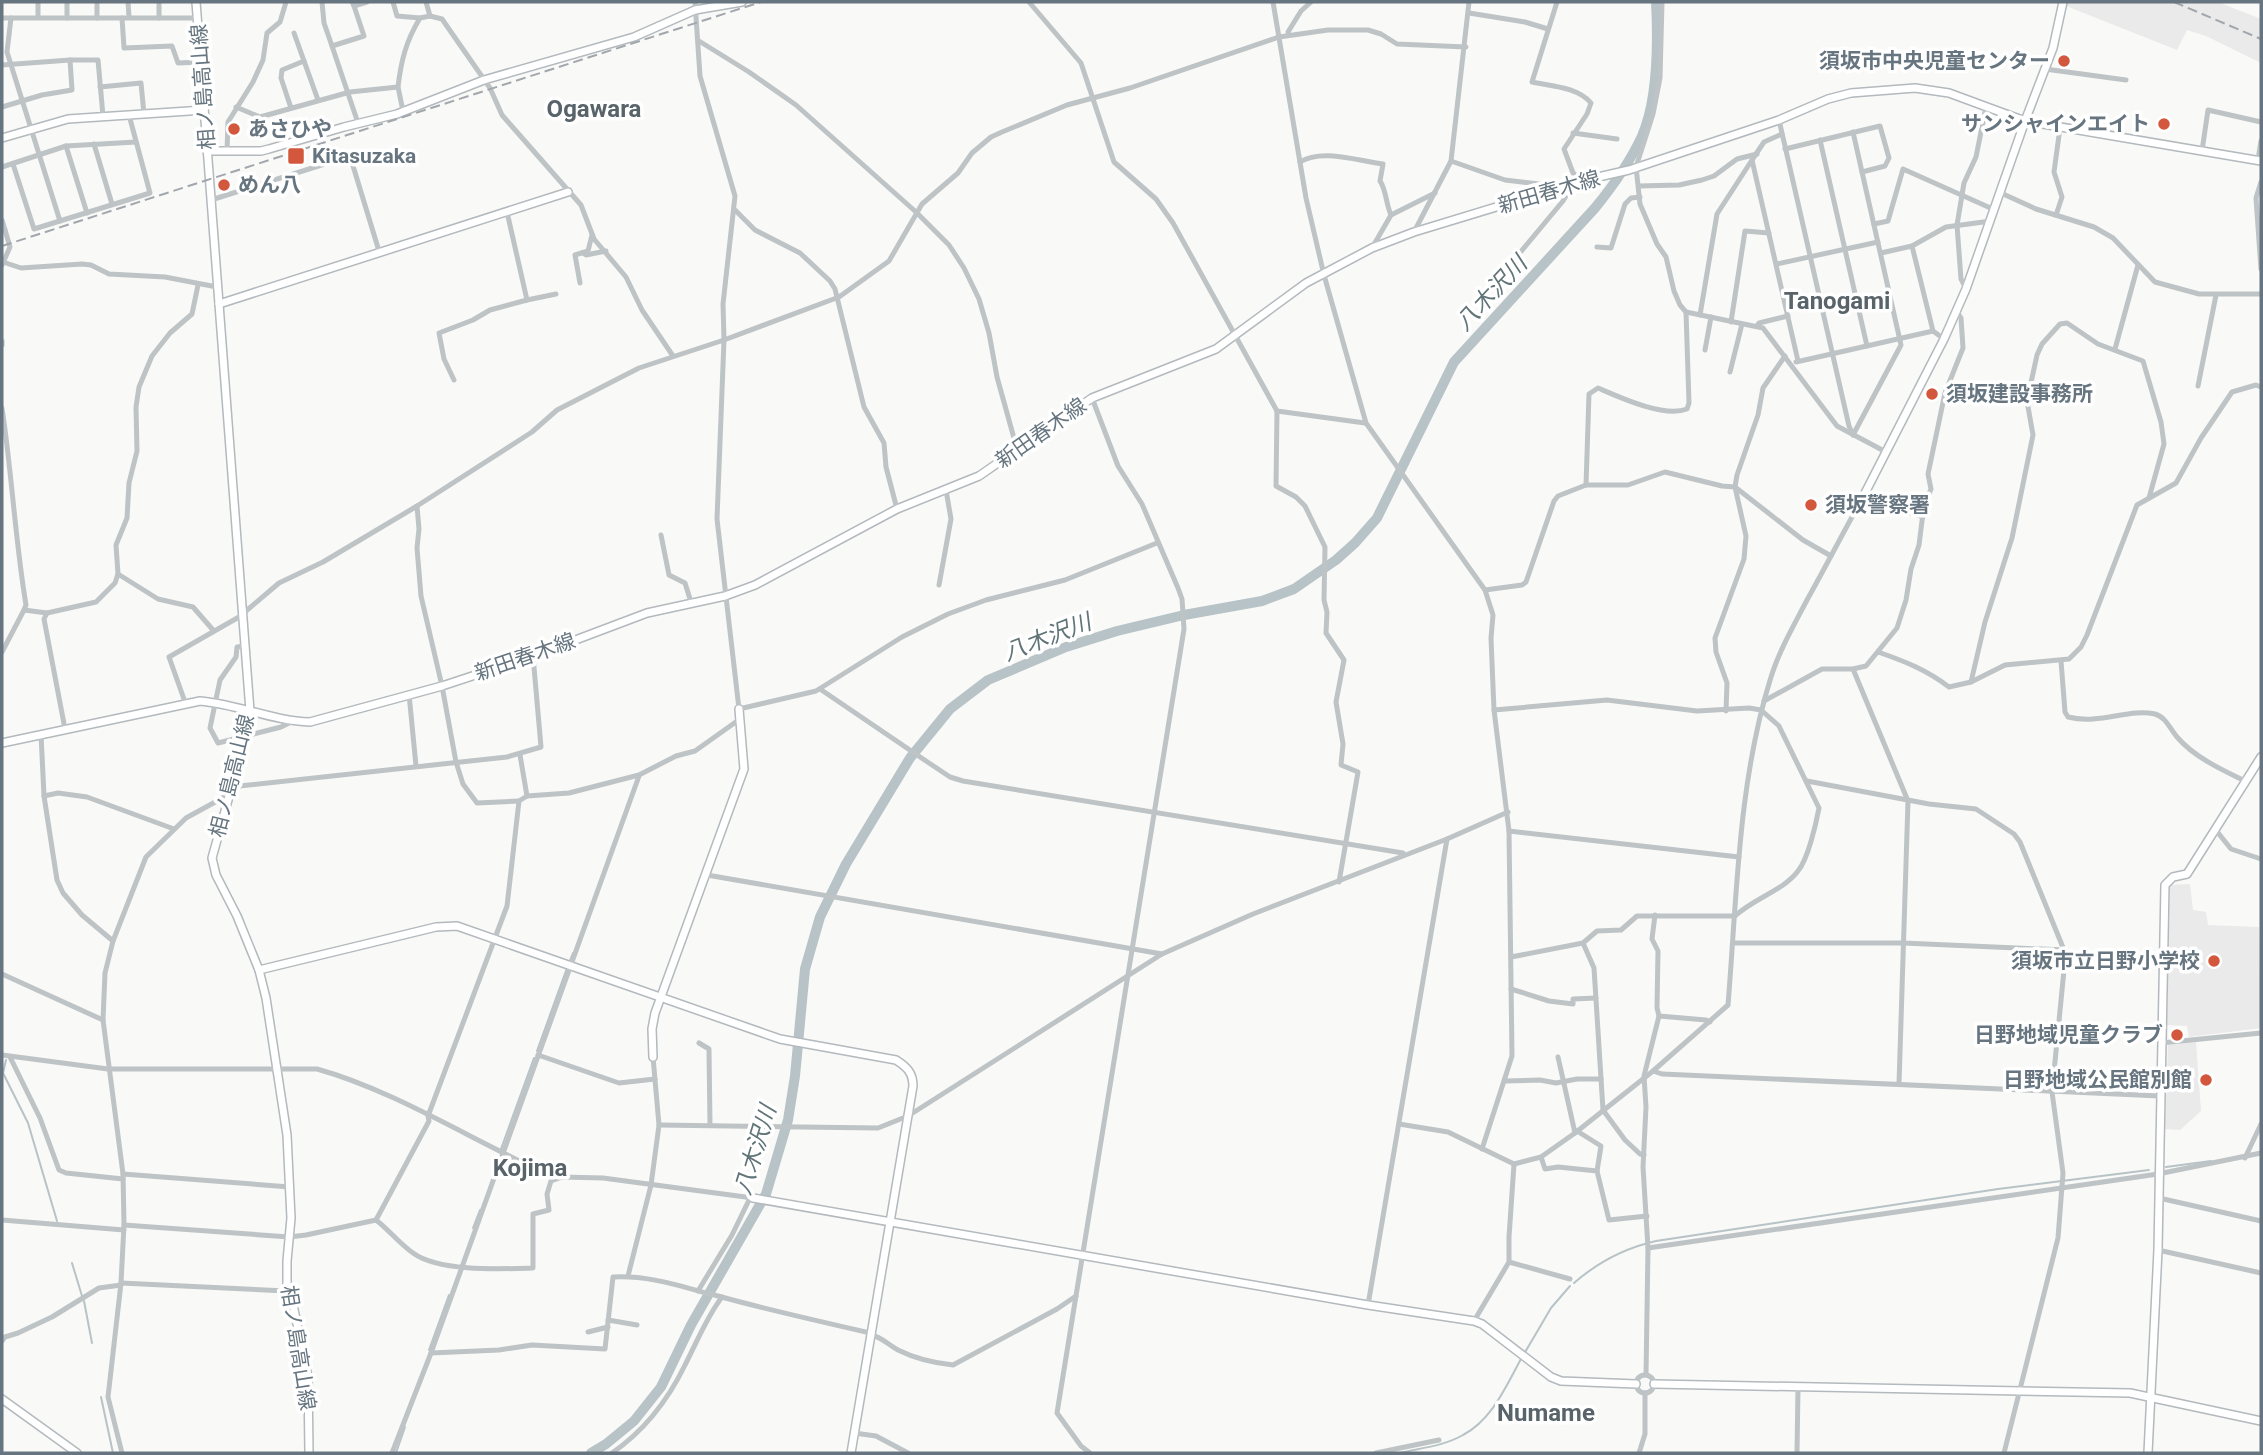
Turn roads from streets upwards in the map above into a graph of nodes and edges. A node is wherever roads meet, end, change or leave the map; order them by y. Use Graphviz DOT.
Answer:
graph roads {
  1 [pos="38,2"];
  2 [pos="67,2"];
  3 [pos="97,2"];
  4 [pos="128,2"];
  5 [pos="159,2"];
  6 [pos="196,2"];
  7 [pos="286,2"];
  8 [pos="322,2"];
  9 [pos="367,2"];
  10 [pos="393,2"];
  11 [pos="426,2"];
  12 [pos="742,2"];
  13 [pos="1029,2"];
  14 [pos="1273,2"];
  15 [pos="1311,2"];
  16 [pos="1469,2"];
  17 [pos="1557,2"];
  18 [pos="1662,2"];
  19 [pos="2063,2"];
  20 [pos="353,4"];
  21 [pos="695,6"];
  22 [pos="1469,13"];
  23 [pos="430,16"];
  24 [pos="38,17"];
  25 [pos="2,18"];
  26 [pos="11,18"];
  27 [pos="67,18"];
  28 [pos="97,18"];
  29 [pos="125,18"];
  30 [pos="159,18"];
  31 [pos="197,18"];
  32 [pos="420,18"];
  33 [pos="1548,30"];
  34 [pos="294,33"];
  35 [pos="1289,35"];
  36 [pos="1279,37"];
  37 [pos="699,41"];
  38 [pos="332,46"];
  39 [pos="1466,47"];
  40 [pos="70,60"];
  41 [pos="304,61"];
  42 [pos="200,62"];
  43 [pos="11,64"];
  44 [pos="2,65"];
  45 [pos="2045,69"];
  46 [pos="484,80"];
  47 [pos="2126,80"];
  48 [pos="100,86"];
  49 [pos="398,87"];
  50 [pos="348,93"];
  51 [pos="1093,99"];
  52 [pos="318,100"];
  53 [pos="23,101"];
  54 [pos="2,107"];
  55 [pos="236,107"];
  56 [pos="1986,107"];
  57 [pos="291,108"];
  58 [pos="204,110"];
  59 [pos="403,111"];
  60 [pos="144,114"];
  61 [pos="103,116"];
  62 [pos="129,116"];
  63 [pos="1779,120"];
  64 [pos="2025,121"];
  65 [pos="2261,122"];
  66 [pos="358,123"];
  67 [pos="2060,128"];
  68 [pos="32,129"];
  69 [pos="1853,132"];
  70 [pos="1573,133"];
  71 [pos="1782,134"];
  72 [pos="2,138"];
  73 [pos="1617,139"];
  74 [pos="1821,140"];
  75 [pos="2261,141"];
  76 [pos="136,142"];
  77 [pos="94,144"];
  78 [pos="66,146"];
  79 [pos="1785,149"];
  80 [pos="207,151"];
  81 [pos="227,151"];
  82 [pos="2202,151"];
  83 [pos="1757,154"];
  84 [pos="40,155"];
  85 [pos="1752,160"];
  86 [pos="1451,161"];
  87 [pos="2260,161"];
  88 [pos="1300,162"];
  89 [pos="13,164"];
  90 [pos="2,167"];
  91 [pos="1632,168"];
  92 [pos="1862,172"];
  93 [pos="1585,180"];
  94 [pos="2261,182"];
  95 [pos="1639,186"];
  96 [pos="1566,187"];
  97 [pos="568,192"];
  98 [pos="1435,193"];
  99 [pos="2001,193"];
  100 [pos="1962,194"];
  101 [pos="1640,197"];
  102 [pos="211,200"];
  103 [pos="112,204"];
  104 [pos="735,210"];
  105 [pos="1994,210"];
  106 [pos="507,212"];
  107 [pos="916,212"];
  108 [pos="88,213"];
  109 [pos="1391,215"];
  110 [pos="2056,215"];
  111 [pos="2,220"];
  112 [pos="1990,221"];
  113 [pos="61,222"];
  114 [pos="1874,224"];
  115 [pos="1957,225"];
  116 [pos="3,231"];
  117 [pos="1414,233"];
  118 [pos="1769,233"];
  119 [pos="592,235"];
  120 [pos="1878,242"];
  121 [pos="1912,246"];
  122 [pos="1597,247"];
  123 [pos="1372,248"];
  124 [pos="1845,249"];
  125 [pos="379,251"];
  126 [pos="606,251"];
  127 [pos="583,253"];
  128 [pos="1881,253"];
  129 [pos="1811,257"];
  130 [pos="2,263"];
  131 [pos="1777,264"];
  132 [pos="2138,265"];
  133 [pos="2261,270"];
  134 [pos="1504,272"];
  135 [pos="1324,275"];
  136 [pos="580,283"];
  137 [pos="198,285"];
  138 [pos="217,288"];
  139 [pos="1966,289"];
  140 [pos="556,294"];
  141 [pos="2261,294"];
  142 [pos="2216,295"];
  143 [pos="839,297"];
  144 [pos="527,300"];
  145 [pos="219,304"];
  146 [pos="1956,310"];
  147 [pos="1686,312"];
  148 [pos="1700,315"];
  149 [pos="1788,316"];
  150 [pos="1711,317"];
  151 [pos="1731,322"];
  152 [pos="1742,324"];
  153 [pos="1757,326"];
  154 [pos="1933,331"];
  155 [pos="1235,337"];
  156 [pos="1900,338"];
  157 [pos="1944,339"];
  158 [pos="724,340"];
  159 [pos="1867,346"];
  160 [pos="2115,349"];
  161 [pos="1705,350"];
  162 [pos="1832,354"];
  163 [pos="673,356"];
  164 [pos="1785,356"];
  165 [pos="1798,361"];
  166 [pos="1790,363"];
  167 [pos="1730,372"];
  168 [pos="454,380"];
  169 [pos="2198,386"];
  170 [pos="2261,387"];
  171 [pos="1091,398"];
  172 [pos="2,408"];
  173 [pos="1277,411"];
  174 [pos="1366,423"];
  175 [pos="1853,435"];
  176 [pos="1017,449"];
  177 [pos="1886,452"];
  178 [pos="1586,485"];
  179 [pos="1735,487"];
  180 [pos="946,490"];
  181 [pos="1863,497"];
  182 [pos="2148,498"];
  183 [pos="417,506"];
  184 [pos="897,509"];
  185 [pos="1923,517"];
  186 [pos="661,535"];
  187 [pos="1157,543"];
  188 [pos="1831,556"];
  189 [pos="118,574"];
  190 [pos="939,585"];
  191 [pos="1485,590"];
  192 [pos="725,596"];
  193 [pos="691,602"];
  194 [pos="24,610"];
  195 [pos="47,613"];
  196 [pos="244,613"];
  197 [pos="214,630"];
  198 [pos="246,646"];
  199 [pos="2,652"];
  200 [pos="1878,652"];
  201 [pos="533,656"];
  202 [pos="2061,661"];
  203 [pos="1853,669"];
  204 [pos="1971,682"];
  205 [pos="442,686"];
  206 [pos="820,689"];
  207 [pos="409,694"];
  208 [pos="1764,701"];
  209 [pos="184,702"];
  210 [pos="216,702"];
  211 [pos="738,709"];
  212 [pos="1494,710"];
  213 [pos="1761,710"];
  214 [pos="250,711"];
  215 [pos="1726,711"];
  216 [pos="740,719"];
  217 [pos="295,720"];
  218 [pos="65,729"];
  219 [pos="41,734"];
  220 [pos="245,736"];
  221 [pos="2,743"];
  222 [pos="520,755"];
  223 [pos="2261,757"];
  224 [pos="456,762"];
  225 [pos="416,766"];
  226 [pos="639,775"];
  227 [pos="1807,781"];
  228 [pos="2245,781"];
  229 [pos="229,791"];
  230 [pos="44,796"];
  231 [pos="527,796"];
  232 [pos="519,801"];
  233 [pos="1908,801"];
  234 [pos="1155,811"];
  235 [pos="1508,811"];
  236 [pos="174,829"];
  237 [pos="2215,829"];
  238 [pos="1509,831"];
  239 [pos="1447,839"];
  240 [pos="1347,844"];
  241 [pos="1406,853"];
  242 [pos="1739,857"];
  243 [pos="2261,859"];
  244 [pos="707,876"];
  245 [pos="1339,882"];
  246 [pos="1655,915"];
  247 [pos="1735,916"];
  248 [pos="494,939"];
  249 [pos="113,941"];
  250 [pos="1583,943"];
  251 [pos="1733,943"];
  252 [pos="1903,943"];
  253 [pos="1132,948"];
  254 [pos="2064,950"];
  255 [pos="1162,954"];
  256 [pos="1511,957"];
  257 [pos="571,966"];
  258 [pos="259,970"];
  259 [pos="2,974"];
  260 [pos="1129,975"];
  261 [pos="1511,989"];
  262 [pos="661,996"];
  263 [pos="1596,999"];
  264 [pos="1659,1016"];
  265 [pos="103,1020"];
  266 [pos="1710,1022"];
  267 [pos="2261,1033"];
  268 [pos="699,1043"];
  269 [pos="2161,1043"];
  270 [pos="2,1055"];
  271 [pos="538,1055"];
  272 [pos="10,1056"];
  273 [pos="653,1057"];
  274 [pos="1558,1057"];
  275 [pos="108,1069"];
  276 [pos="277,1070"];
  277 [pos="1653,1071"];
  278 [pos="1644,1076"];
  279 [pos="655,1079"];
  280 [pos="1601,1079"];
  281 [pos="1505,1081"];
  282 [pos="1564,1081"];
  283 [pos="1899,1084"];
  284 [pos="2052,1092"];
  285 [pos="2160,1096"];
  286 [pos="1602,1110"];
  287 [pos="428,1116"];
  288 [pos="908,1116"];
  289 [pos="1399,1124"];
  290 [pos="2261,1124"];
  291 [pos="659,1125"];
  292 [pos="710,1125"];
  293 [pos="1576,1132"];
  294 [pos="1482,1149"];
  295 [pos="2261,1153"];
  296 [pos="503,1154"];
  297 [pos="1644,1156"];
  298 [pos="1541,1157"];
  299 [pos="2254,1157"];
  300 [pos="2245,1158"];
  301 [pos="2261,1160"];
  302 [pos="1514,1164"];
  303 [pos="1597,1171"];
  304 [pos="2158,1174"];
  305 [pos="123,1177"];
  306 [pos="562,1177"];
  307 [pos="2063,1183"];
  308 [pos="651,1185"];
  309 [pos="290,1187"];
  310 [pos="751,1198"];
  311 [pos="2159,1198"];
  312 [pos="1647,1216"];
  313 [pos="2,1220"];
  314 [pos="376,1220"];
  315 [pos="2261,1220"];
  316 [pos="889,1222"];
  317 [pos="124,1227"];
  318 [pos="289,1237"];
  319 [pos="1648,1248"];
  320 [pos="2158,1250"];
  321 [pos="1082,1255"];
  322 [pos="1509,1262"];
  323 [pos="463,1266"];
  324 [pos="2261,1273"];
  325 [pos="628,1276"];
  326 [pos="1570,1279"];
  327 [pos="121,1284"];
  328 [pos="287,1291"];
  329 [pos="698,1291"];
  330 [pos="1076,1296"];
  331 [pos="721,1297"];
  332 [pos="1368,1305"];
  333 [pos="1475,1321"];
  334 [pos="608,1324"];
  335 [pos="637,1325"];
  336 [pos="588,1332"];
  337 [pos="869,1333"];
  338 [pos="2,1340"];
  339 [pos="431,1353"];
  340 [pos="1646,1375"];
  341 [pos="1636,1384"];
  342 [pos="1654,1384"];
  343 [pos="1798,1387"];
  344 [pos="2020,1390"];
  345 [pos="1645,1393"];
  346 [pos="2152,1396"];
  347 [pos="2,1399"];
  348 [pos="2261,1421"];
  349 [pos="853,1433"];
  350 [pos="1439,1440"];
  351 [pos="616,1452"];
  352 [pos="77,1453"];
  353 [pos="122,1453"];
  354 [pos="309,1453"];
  355 [pos="392,1453"];
  356 [pos="851,1453"];
  357 [pos="908,1453"];
  358 [pos="1090,1453"];
  359 [pos="1376,1453"];
  360 [pos="1639,1453"];
  361 [pos="1797,1453"];
  362 [pos="2004,1453"];
  363 [pos="2148,1453"];
  1 -- 24 [label="street"];
  2 -- 27 [label="street"];
  3 -- 28 [label="street"];
  4 -- 29 [label="street"];
  5 -- 30 [label="street"];
  6 -- 31 [label="street, 相ノ島高山線"];
  7 -- 55 [label="street"];
  8 -- 38 [label="street"];
  9 -- 20 [label="street"];
  10 -- 32 [label="street"];
  11 -- 23 [label="street"];
  12 -- 21 [label="street"];
  13 -- 51 [label="street"];
  14 -- 36 [label="street"];
  15 -- 35 [label="street"];
  16 -- 22 [label="street"];
  17 -- 33 [label="street"];
  18 -- 91 [label="street"];
  19 -- 45 [label="street"];
  20 -- 38 [label="street"];
  21 -- 37 [label="street"];
  21 -- 46 [label="street"];
  22 -- 33 [label="street"];
  22 -- 39 [label="street"];
  23 -- 32 [label="street"];
  23 -- 46 [label="street"];
  24 -- 26 [label="street"];
  24 -- 27 [label="street"];
  25 -- 26 [label="street"];
  26 -- 43 [label="street"];
  27 -- 28 [label="street"];
  28 -- 29 [label="street"];
  29 -- 30 [label="street"];
  29 -- 42 [label="street"];
  30 -- 31 [label="street"];
  31 -- 42 [label="street, 相ノ島高山線"];
  32 -- 49 [label="street"];
  33 -- 70 [label="street"];
  34 -- 41 [label="street"];
  35 -- 36 [label="street"];
  35 -- 39 [label="street"];
  36 -- 51 [label="street"];
  36 -- 88 [label="street"];
  37 -- 104 [label="street"];
  37 -- 107 [label="street"];
  38 -- 50 [label="street"];
  39 -- 86 [label="street"];
  40 -- 43 [label="street"];
  40 -- 48 [label="street"];
  40 -- 53 [label="street"];
  41 -- 52 [label="street"];
  41 -- 57 [label="street"];
  42 -- 58 [label="street, 相ノ島高山線"];
  43 -- 44 [label="street"];
  43 -- 53 [label="street"];
  45 -- 47 [label="street"];
  45 -- 64 [label="street"];
  46 -- 59 [label="street"];
  46 -- 97 [label="street"];
  48 -- 60 [label="street"];
  48 -- 61 [label="street"];
  49 -- 50 [label="street"];
  49 -- 59 [label="street"];
  50 -- 52 [label="street"];
  50 -- 66 [label="street"];
  51 -- 107 [label="street"];
  51 -- 155 [label="street"];
  52 -- 57 [label="street"];
  53 -- 54 [label="street"];
  53 -- 68 [label="street"];
  55 -- 57 [label="street"];
  55 -- 81 [label="street"];
  56 -- 63 [label="street, 新田春木線"];
  56 -- 64 [label="street, 新田春木線"];
  56 -- 100 [label="street"];
  58 -- 60 [label="street"];
  58 -- 80 [label="street, 相ノ島高山線"];
  59 -- 66 [label="street"];
  60 -- 62 [label="street"];
  61 -- 62 [label="street"];
  61 -- 68 [label="street"];
  62 -- 76 [label="street"];
  63 -- 71 [label="street"];
  63 -- 91 [label="street, 新田春木線"];
  64 -- 67 [label="street, 新田春木線"];
  64 -- 99 [label="street"];
  65 -- 82 [label="street"];
  66 -- 81 [label="street"];
  67 -- 82 [label="street, 新田春木線"];
  67 -- 110 [label="street"];
  68 -- 72 [label="street"];
  68 -- 84 [label="street"];
  69 -- 74 [label="street"];
  69 -- 92 [label="street"];
  69 -- 92 [label="street"];
  70 -- 73 [label="street"];
  70 -- 93 [label="street"];
  71 -- 79 [label="street"];
  71 -- 83 [label="street"];
  74 -- 79 [label="street"];
  74 -- 124 [label="street"];
  75 -- 87 [label="street"];
  76 -- 77 [label="street"];
  76 -- 103 [label="street"];
  77 -- 78 [label="street"];
  77 -- 103 [label="street"];
  78 -- 84 [label="street"];
  78 -- 108 [label="street"];
  79 -- 129 [label="street"];
  80 -- 81 [label="street"];
  80 -- 102 [label="street, 相ノ島高山線"];
  82 -- 87 [label="street, 新田春木線"];
  83 -- 85 [label="street"];
  83 -- 95 [label="street"];
  84 -- 89 [label="street"];
  84 -- 113 [label="street"];
  85 -- 118 [label="street"];
  85 -- 148 [label="street"];
  86 -- 96 [label="street"];
  86 -- 98 [label="street"];
  88 -- 109 [label="street"];
  88 -- 135 [label="street"];
  89 -- 90 [label="street"];
  89 -- 113 [label="street"];
  91 -- 93 [label="street, 新田春木線"];
  91 -- 95 [label="street"];
  92 -- 114 [label="street"];
  93 -- 96 [label="street, 新田春木線"];
  94 -- 133 [label="street"];
  95 -- 101 [label="street"];
  96 -- 117 [label="street, 新田春木線"];
  96 -- 134 [label="street"];
  97 -- 106 [label="street"];
  97 -- 119 [label="street"];
  98 -- 109 [label="street"];
  98 -- 117 [label="street"];
  99 -- 105 [label="street"];
  99 -- 110 [label="street"];
  100 -- 105 [label="street"];
  100 -- 114 [label="street"];
  100 -- 115 [label="street"];
  101 -- 122 [label="street"];
  101 -- 147 [label="street"];
  102 -- 125 [label="street"];
  102 -- 138 [label="street, 相ノ島高山線"];
  103 -- 108 [label="street"];
  104 -- 143 [label="street"];
  104 -- 158 [label="street"];
  105 -- 112 [label="street"];
  106 -- 125 [label="street"];
  106 -- 144 [label="street"];
  107 -- 143 [label="street"];
  107 -- 176 [label="street"];
  108 -- 113 [label="street"];
  109 -- 123 [label="street"];
  110 -- 132 [label="street"];
  111 -- 116 [label="street"];
  112 -- 115 [label="street"];
  112 -- 139 [label="street"];
  114 -- 120 [label="street"];
  115 -- 121 [label="street"];
  115 -- 139 [label="street"];
  116 -- 130 [label="street"];
  117 -- 123 [label="street, 新田春木線"];
  118 -- 131 [label="street"];
  118 -- 151 [label="street"];
  119 -- 126 [label="street"];
  119 -- 127 [label="street"];
  120 -- 124 [label="street"];
  120 -- 128 [label="street"];
  121 -- 128 [label="street"];
  121 -- 154 [label="street"];
  123 -- 135 [label="street, 新田春木線"];
  124 -- 129 [label="street"];
  124 -- 159 [label="street"];
  125 -- 145 [label="street"];
  126 -- 127 [label="street"];
  126 -- 163 [label="street"];
  127 -- 136 [label="street"];
  128 -- 156 [label="street"];
  129 -- 131 [label="street"];
  129 -- 162 [label="street"];
  130 -- 137 [label="street"];
  131 -- 149 [label="street"];
  132 -- 142 [label="street"];
  132 -- 160 [label="street"];
  135 -- 155 [label="street, 新田春木線"];
  135 -- 174 [label="street"];
  137 -- 138 [label="street"];
  137 -- 189 [label="street"];
  138 -- 145 [label="street, 相ノ島高山線"];
  139 -- 146 [label="street"];
  140 -- 144 [label="street"];
  141 -- 142 [label="street"];
  142 -- 169 [label="street"];
  143 -- 158 [label="street"];
  143 -- 184 [label="street"];
  144 -- 168 [label="street"];
  145 -- 196 [label="street, 相ノ島高山線"];
  146 -- 157 [label="street"];
  146 -- 185 [label="street"];
  147 -- 148 [label="street"];
  147 -- 178 [label="street"];
  148 -- 150 [label="street"];
  149 -- 153 [label="street"];
  149 -- 165 [label="street"];
  150 -- 151 [label="street"];
  150 -- 161 [label="street"];
  151 -- 152 [label="street"];
  152 -- 153 [label="street"];
  152 -- 167 [label="street"];
  153 -- 164 [label="street"];
  154 -- 156 [label="street"];
  154 -- 157 [label="street"];
  155 -- 171 [label="street, 新田春木線"];
  155 -- 173 [label="street"];
  156 -- 159 [label="street"];
  156 -- 175 [label="street"];
  157 -- 177 [label="street"];
  158 -- 163 [label="street"];
  158 -- 192 [label="street"];
  159 -- 162 [label="street"];
  160 -- 182 [label="street"];
  160 -- 204 [label="street"];
  162 -- 165 [label="street"];
  162 -- 175 [label="street"];
  163 -- 183 [label="street"];
  164 -- 166 [label="street"];
  164 -- 179 [label="street"];
  165 -- 166 [label="street"];
  166 -- 175 [label="street"];
  170 -- 182 [label="street"];
  171 -- 176 [label="street, 新田春木線"];
  171 -- 187 [label="street"];
  172 -- 194 [label="street"];
  173 -- 174 [label="street"];
  173 -- 240 [label="street"];
  174 -- 191 [label="street"];
  175 -- 177 [label="street"];
  176 -- 180 [label="street, 新田春木線"];
  177 -- 181 [label="street"];
  178 -- 179 [label="street"];
  178 -- 191 [label="street"];
  179 -- 188 [label="street"];
  179 -- 215 [label="street"];
  180 -- 184 [label="street, 新田春木線"];
  180 -- 190 [label="street"];
  181 -- 185 [label="street"];
  181 -- 188 [label="street"];
  182 -- 202 [label="street"];
  183 -- 196 [label="street"];
  183 -- 205 [label="street"];
  184 -- 192 [label="street, 新田春木線"];
  185 -- 200 [label="street"];
  186 -- 193 [label="street"];
  187 -- 206 [label="street"];
  187 -- 234 [label="street"];
  188 -- 208 [label="street"];
  189 -- 195 [label="street"];
  189 -- 197 [label="street"];
  191 -- 212 [label="street"];
  192 -- 193 [label="street, 新田春木線"];
  192 -- 211 [label="street"];
  193 -- 201 [label="street, 新田春木線"];
  194 -- 195 [label="street"];
  194 -- 199 [label="street"];
  195 -- 218 [label="street"];
  196 -- 197 [label="street"];
  196 -- 198 [label="street, 相ノ島高山線"];
  197 -- 209 [label="street"];
  198 -- 210 [label="street"];
  198 -- 214 [label="street, 相ノ島高山線"];
  200 -- 203 [label="street"];
  200 -- 204 [label="street"];
  201 -- 205 [label="street, 新田春木線"];
  201 -- 222 [label="street"];
  202 -- 204 [label="street"];
  202 -- 228 [label="street"];
  203 -- 208 [label="street"];
  203 -- 233 [label="street"];
  205 -- 207 [label="street, 新田春木線"];
  205 -- 224 [label="street"];
  206 -- 211 [label="street"];
  206 -- 234 [label="street"];
  207 -- 217 [label="street, 新田春木線"];
  207 -- 225 [label="street"];
  208 -- 213 [label="street"];
  209 -- 210 [label="street, 新田春木線"];
  209 -- 218 [label="street, 新田春木線"];
  210 -- 214 [label="street, 新田春木線"];
  210 -- 220 [label="street"];
  211 -- 216 [label="street"];
  212 -- 215 [label="street"];
  212 -- 235 [label="street"];
  213 -- 215 [label="street"];
  213 -- 227 [label="street"];
  213 -- 242 [label="street"];
  214 -- 217 [label="street, 新田春木線"];
  214 -- 220 [label="street, 相ノ島高山線"];
  216 -- 226 [label="street"];
  216 -- 244 [label="street"];
  217 -- 220 [label="street"];
  218 -- 219 [label="street, 新田春木線"];
  219 -- 221 [label="street, 新田春木線"];
  219 -- 230 [label="street"];
  220 -- 229 [label="street, 相ノ島高山線"];
  222 -- 224 [label="street"];
  222 -- 231 [label="street"];
  223 -- 228 [label="street"];
  224 -- 225 [label="street"];
  224 -- 232 [label="street"];
  225 -- 229 [label="street"];
  226 -- 231 [label="street"];
  226 -- 257 [label="street"];
  227 -- 233 [label="street"];
  227 -- 247 [label="street"];
  228 -- 237 [label="street"];
  229 -- 236 [label="street"];
  229 -- 258 [label="street, 相ノ島高山線"];
  230 -- 236 [label="street"];
  230 -- 249 [label="street"];
  231 -- 232 [label="street"];
  232 -- 248 [label="street"];
  233 -- 252 [label="street"];
  233 -- 254 [label="street"];
  234 -- 240 [label="street"];
  234 -- 253 [label="street"];
  235 -- 238 [label="street"];
  235 -- 239 [label="street"];
  236 -- 249 [label="street"];
  237 -- 243 [label="street"];
  237 -- 269 [label="street"];
  238 -- 242 [label="street"];
  238 -- 256 [label="street"];
  239 -- 241 [label="street"];
  239 -- 289 [label="street"];
  240 -- 241 [label="street"];
  240 -- 245 [label="street"];
  241 -- 245 [label="street"];
  242 -- 247 [label="street"];
  244 -- 253 [label="street"];
  244 -- 262 [label="street"];
  245 -- 255 [label="street"];
  246 -- 247 [label="street"];
  246 -- 250 [label="street"];
  246 -- 264 [label="street"];
  247 -- 251 [label="street"];
  248 -- 257 [label="street"];
  248 -- 258 [label="street"];
  248 -- 287 [label="street"];
  249 -- 265 [label="street"];
  250 -- 256 [label="street"];
  250 -- 263 [label="street"];
  251 -- 252 [label="street"];
  251 -- 266 [label="street"];
  252 -- 254 [label="street"];
  252 -- 283 [label="street"];
  253 -- 255 [label="street"];
  253 -- 260 [label="street"];
  254 -- 284 [label="street"];
  255 -- 260 [label="street"];
  256 -- 261 [label="street"];
  257 -- 262 [label="street"];
  257 -- 271 [label="street"];
  258 -- 276 [label="street, 相ノ島高山線"];
  259 -- 265 [label="street"];
  260 -- 288 [label="street"];
  260 -- 321 [label="street"];
  261 -- 263 [label="street"];
  261 -- 281 [label="street"];
  262 -- 273 [label="street"];
  262 -- 288 [label="street"];
  263 -- 280 [label="street"];
  264 -- 266 [label="street"];
  264 -- 278 [label="street"];
  265 -- 275 [label="street"];
  266 -- 277 [label="street"];
  267 -- 269 [label="street"];
  268 -- 292 [label="street"];
  269 -- 285 [label="street"];
  270 -- 272 [label="street"];
  271 -- 279 [label="street"];
  271 -- 296 [label="street"];
  272 -- 275 [label="street"];
  272 -- 305 [label="street"];
  273 -- 279 [label="street"];
  274 -- 282 [label="street"];
  275 -- 276 [label="street"];
  275 -- 305 [label="street"];
  276 -- 287 [label="street"];
  276 -- 309 [label="street, 相ノ島高山線"];
  277 -- 278 [label="street"];
  277 -- 283 [label="street"];
  278 -- 286 [label="street"];
  278 -- 297 [label="street"];
  279 -- 291 [label="street"];
  280 -- 282 [label="street"];
  280 -- 286 [label="street"];
  281 -- 282 [label="street"];
  281 -- 294 [label="street"];
  282 -- 293 [label="street"];
  283 -- 284 [label="street"];
  284 -- 285 [label="street"];
  284 -- 307 [label="street"];
  285 -- 304 [label="street"];
  286 -- 293 [label="street"];
  286 -- 297 [label="street"];
  287 -- 296 [label="street"];
  287 -- 314 [label="street"];
  288 -- 292 [label="street"];
  288 -- 316 [label="street"];
  289 -- 294 [label="street"];
  289 -- 332 [label="street"];
  290 -- 300 [label="street"];
  291 -- 292 [label="street"];
  291 -- 308 [label="street"];
  293 -- 298 [label="street"];
  293 -- 303 [label="street"];
  294 -- 302 [label="street"];
  295 -- 299 [label="street"];
  296 -- 306 [label="street"];
  296 -- 323 [label="street"];
  297 -- 312 [label="street"];
  298 -- 302 [label="street"];
  298 -- 303 [label="street"];
  299 -- 300 [label="street"];
  299 -- 301 [label="street"];
  300 -- 304 [label="street"];
  302 -- 322 [label="street"];
  303 -- 312 [label="street"];
  304 -- 307 [label="street"];
  304 -- 311 [label="street"];
  305 -- 309 [label="street"];
  305 -- 317 [label="street"];
  306 -- 308 [label="street"];
  306 -- 323 [label="street"];
  307 -- 319 [label="street"];
  307 -- 344 [label="street"];
  308 -- 310 [label="street"];
  308 -- 325 [label="street"];
  309 -- 318 [label="street, 相ノ島高山線"];
  310 -- 316 [label="street"];
  310 -- 329 [label="street"];
  311 -- 315 [label="street"];
  311 -- 320 [label="street"];
  312 -- 319 [label="street"];
  313 -- 317 [label="street"];
  314 -- 318 [label="street"];
  314 -- 323 [label="street"];
  316 -- 321 [label="street"];
  316 -- 337 [label="street"];
  317 -- 318 [label="street"];
  317 -- 327 [label="street"];
  318 -- 328 [label="street, 相ノ島高山線"];
  319 -- 340 [label="street"];
  320 -- 324 [label="street"];
  320 -- 346 [label="street"];
  321 -- 330 [label="street"];
  321 -- 332 [label="street"];
  322 -- 326 [label="street"];
  322 -- 333 [label="street"];
  323 -- 339 [label="street"];
  325 -- 329 [label="street"];
  325 -- 334 [label="street"];
  327 -- 328 [label="street"];
  327 -- 338 [label="street"];
  327 -- 353 [label="street"];
  328 -- 354 [label="street, 相ノ島高山線"];
  329 -- 331 [label="street"];
  330 -- 337 [label="street"];
  330 -- 358 [label="street"];
  331 -- 337 [label="street"];
  331 -- 351 [label="street"];
  332 -- 333 [label="street"];
  333 -- 341 [label="street"];
  334 -- 335 [label="street"];
  334 -- 336 [label="street"];
  334 -- 339 [label="street"];
  337 -- 349 [label="street"];
  339 -- 355 [label="street"];
  340 -- 341 [label="street"];
  340 -- 342 [label="street"];
  341 -- 345 [label="street"];
  342 -- 343 [label="street"];
  342 -- 345 [label="street"];
  343 -- 344 [label="street"];
  343 -- 361 [label="street"];
  344 -- 346 [label="street"];
  344 -- 362 [label="street"];
  345 -- 360 [label="street"];
  346 -- 348 [label="street"];
  346 -- 363 [label="street"];
  347 -- 352 [label="street"];
  349 -- 356 [label="street"];
  349 -- 357 [label="street"];
  350 -- 359 [label="street"];
}
